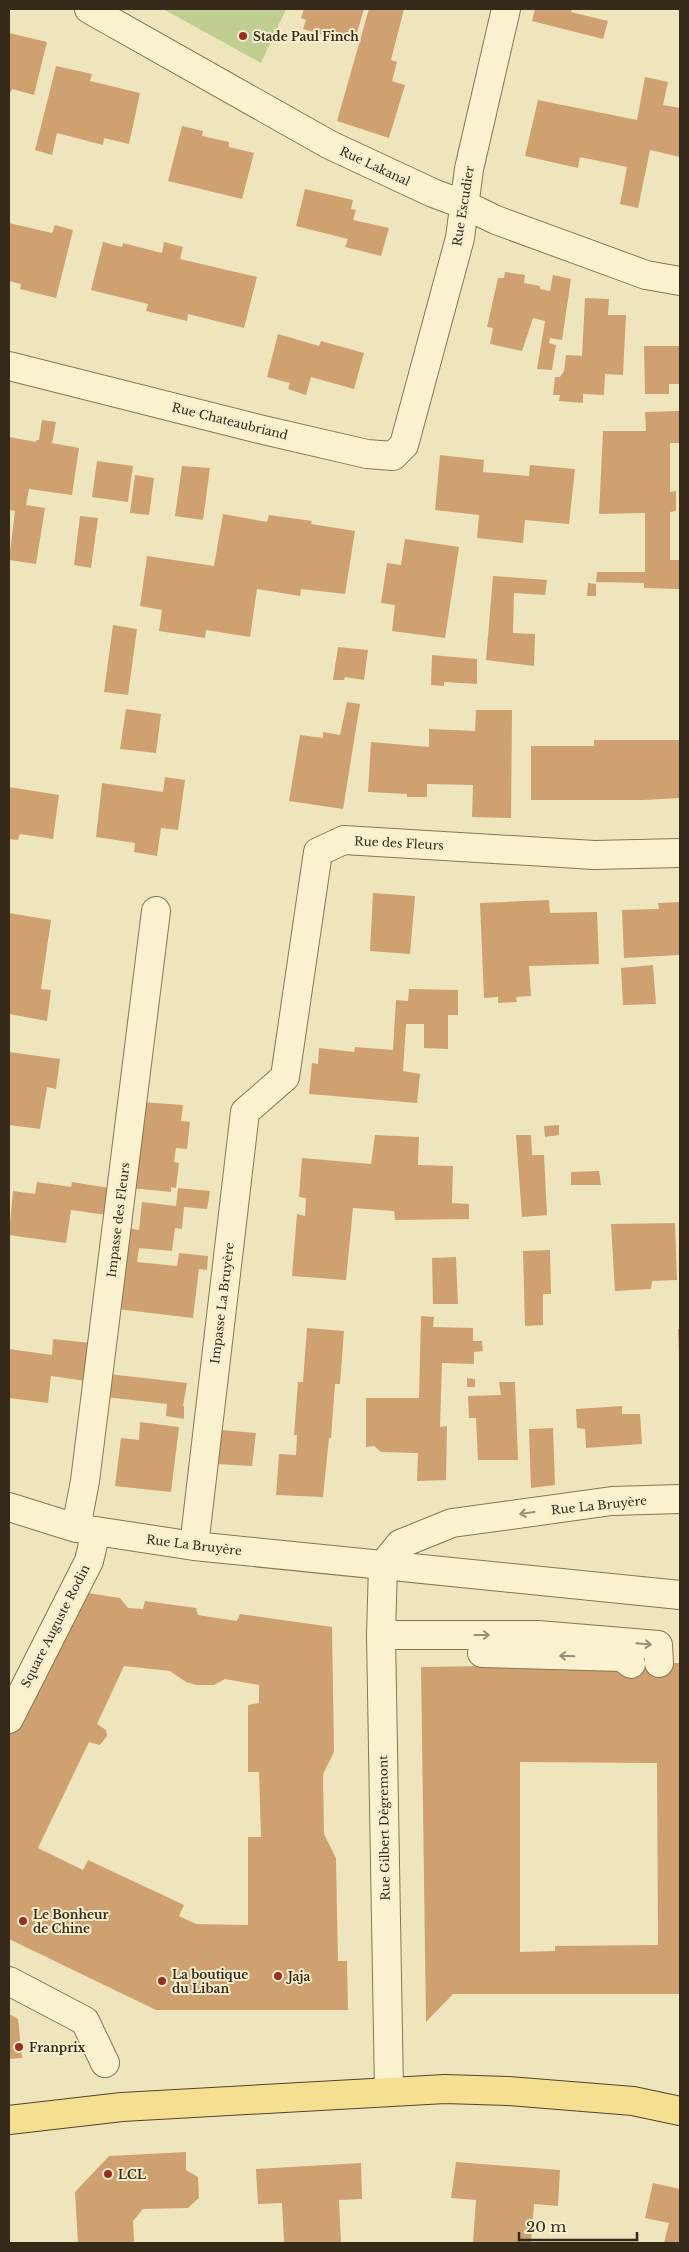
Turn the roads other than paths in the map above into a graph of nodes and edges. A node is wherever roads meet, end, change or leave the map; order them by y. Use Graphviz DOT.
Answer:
graph roads {
  1 [pos="88,9"];
  2 [pos="506,9"];
  3 [pos="465,205"];
  4 [pos="680,281"];
  5 [pos="9,366"];
  6 [pos="415,401"];
  7 [pos="680,853"];
  8 [pos="156,911"];
  9 [pos="285,1077"];
  10 [pos="680,1499"];
  11 [pos="9,1507"];
  12 [pos="86,1530"];
  13 [pos="194,1546"];
  14 [pos="383,1566"];
  15 [pos="680,1595"];
  16 [pos="381,1643"];
  17 [pos="631,1664"];
  18 [pos="659,1664"];
  19 [pos="9,1719"];
  20 [pos="9,1981"];
  21 [pos="105,2063"];
  22 [pos="389,2091"];
  23 [pos="680,2111"];
  24 [pos="9,2120"];
  1 -- 3 [label="street, Rue Lakanal"];
  2 -- 3 [label="street, Rue Escudier"];
  3 -- 4 [label="street, Rue Lakanal"];
  3 -- 6 [label="street, Rue Escudier"];
  5 -- 6 [label="street, Rue Chateaubriand"];
  7 -- 9 [label="street, Rue des Fleurs"];
  8 -- 12 [label="street, Impasse des Fleurs"];
  9 -- 13 [label="street, Impasse La Bruyère"];
  10 -- 14 [label="street, Rue La Bruyère, one-way"];
  11 -- 12 [label="street, Rue La Bruyère"];
  12 -- 13 [label="street, Rue La Bruyère"];
  12 -- 19 [label="street, Square Auguste Rodin"];
  13 -- 14 [label="street, Rue La Bruyère"];
  14 -- 15 [label="street, Rue La Bruyère"];
  14 -- 16 [label="street, Rue Gilbert Dègremont"];
  17 -- 16 [label="street, one-way"];
  16 -- 18 [label="street, one-way"];
  16 -- 22 [label="street, Rue Gilbert Dègremont"];
  20 -- 21 [label="street"];
  22 -- 23 [label="main road"];
  22 -- 24 [label="main road"];
}
